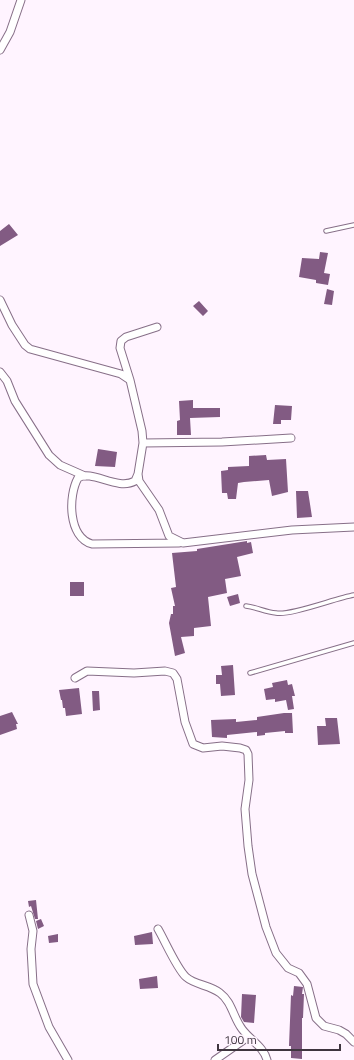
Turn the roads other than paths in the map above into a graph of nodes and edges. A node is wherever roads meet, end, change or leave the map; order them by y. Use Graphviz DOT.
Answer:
graph roads {
  1 [pos="21,0"];
  2 [pos="0,50"];
  3 [pos="354,225"];
  4 [pos="326,231"];
  5 [pos="0,300"];
  6 [pos="157,327"];
  7 [pos="0,372"];
  8 [pos="130,380"];
  9 [pos="290,438"];
  10 [pos="143,443"];
  11 [pos="138,474"];
  12 [pos="85,476"];
  13 [pos="354,527"];
  14 [pos="183,543"];
  15 [pos="354,595"];
  16 [pos="246,606"];
  17 [pos="354,643"];
  18 [pos="250,672"];
  19 [pos="75,678"];
  20 [pos="29,916"];
  21 [pos="158,929"];
  22 [pos="248,1037"];
  23 [pos="354,1042"];
  24 [pos="68,1060"];
  25 [pos="216,1060"];
  26 [pos="267,1060"];
  1 -- 2 [label="street"];
  3 -- 4 [label="lane"];
  5 -- 8 [label="street"];
  6 -- 8 [label="street"];
  7 -- 12 [label="street"];
  8 -- 10 [label="street"];
  9 -- 10 [label="street"];
  10 -- 11 [label="street"];
  11 -- 12 [label="street"];
  11 -- 14 [label="street"];
  12 -- 14 [label="street"];
  13 -- 14 [label="street"];
  15 -- 16 [label="lane"];
  17 -- 18 [label="lane"];
  19 -- 23 [label="street"];
  20 -- 24 [label="street"];
  21 -- 22 [label="street"];
  22 -- 25 [label="street"];
  22 -- 26 [label="street"];
}
